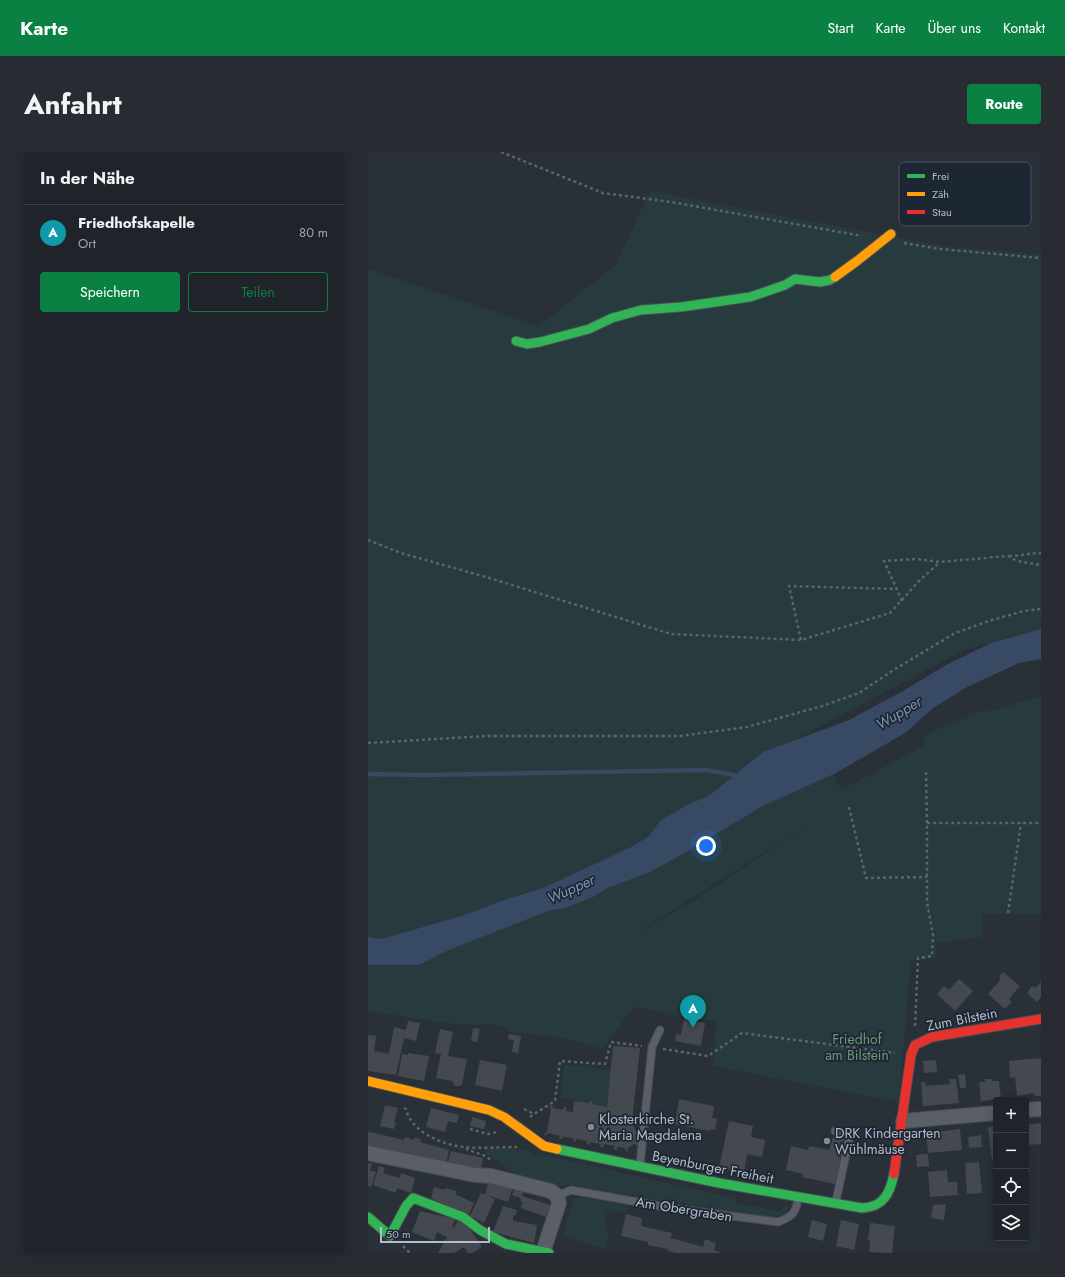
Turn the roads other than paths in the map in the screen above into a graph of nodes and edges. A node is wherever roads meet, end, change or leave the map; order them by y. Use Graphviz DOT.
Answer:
graph roads {
  1 [pos="891,234"];
  2 [pos="516,341"];
  3 [pos="1041,1019"];
  4 [pos="660,1030"];
  5 [pos="368,1081"];
  6 [pos="1041,1108"];
  7 [pos="1029,1110"];
  8 [pos="993,1113"];
  9 [pos="903,1121"];
  10 [pos="835,1131"];
  11 [pos="368,1153"];
  12 [pos="640,1167"];
  13 [pos="557,1196"];
  14 [pos="798,1197"];
  15 [pos="836,1204"];
  16 [pos="875,1206"];
  17 [pos="368,1217"];
  18 [pos="545,1253"];
  1 -- 2 [label="street"];
  3 -- 9 [label="street, Zum Bilstein"];
  4 -- 12 [label="lane"];
  5 -- 12 [label="street, Beyenburger Freiheit"];
  6 -- 7 [label="street"];
  8 -- 9 [label="street"];
  9 -- 16 [label="street, Zum Bilstein"];
  10 -- 15 [label="lane"];
  11 -- 13 [label="street"];
  12 -- 14 [label="street, Beyenburger Freiheit"];
  13 -- 14 [label="lane, Am Obergraben"];
  13 -- 18 [label="street"];
  14 -- 15 [label="street, Beyenburger Freiheit"];
  15 -- 16 [label="street, Beyenburger Freiheit"];
  17 -- 18 [label="street"];
}
